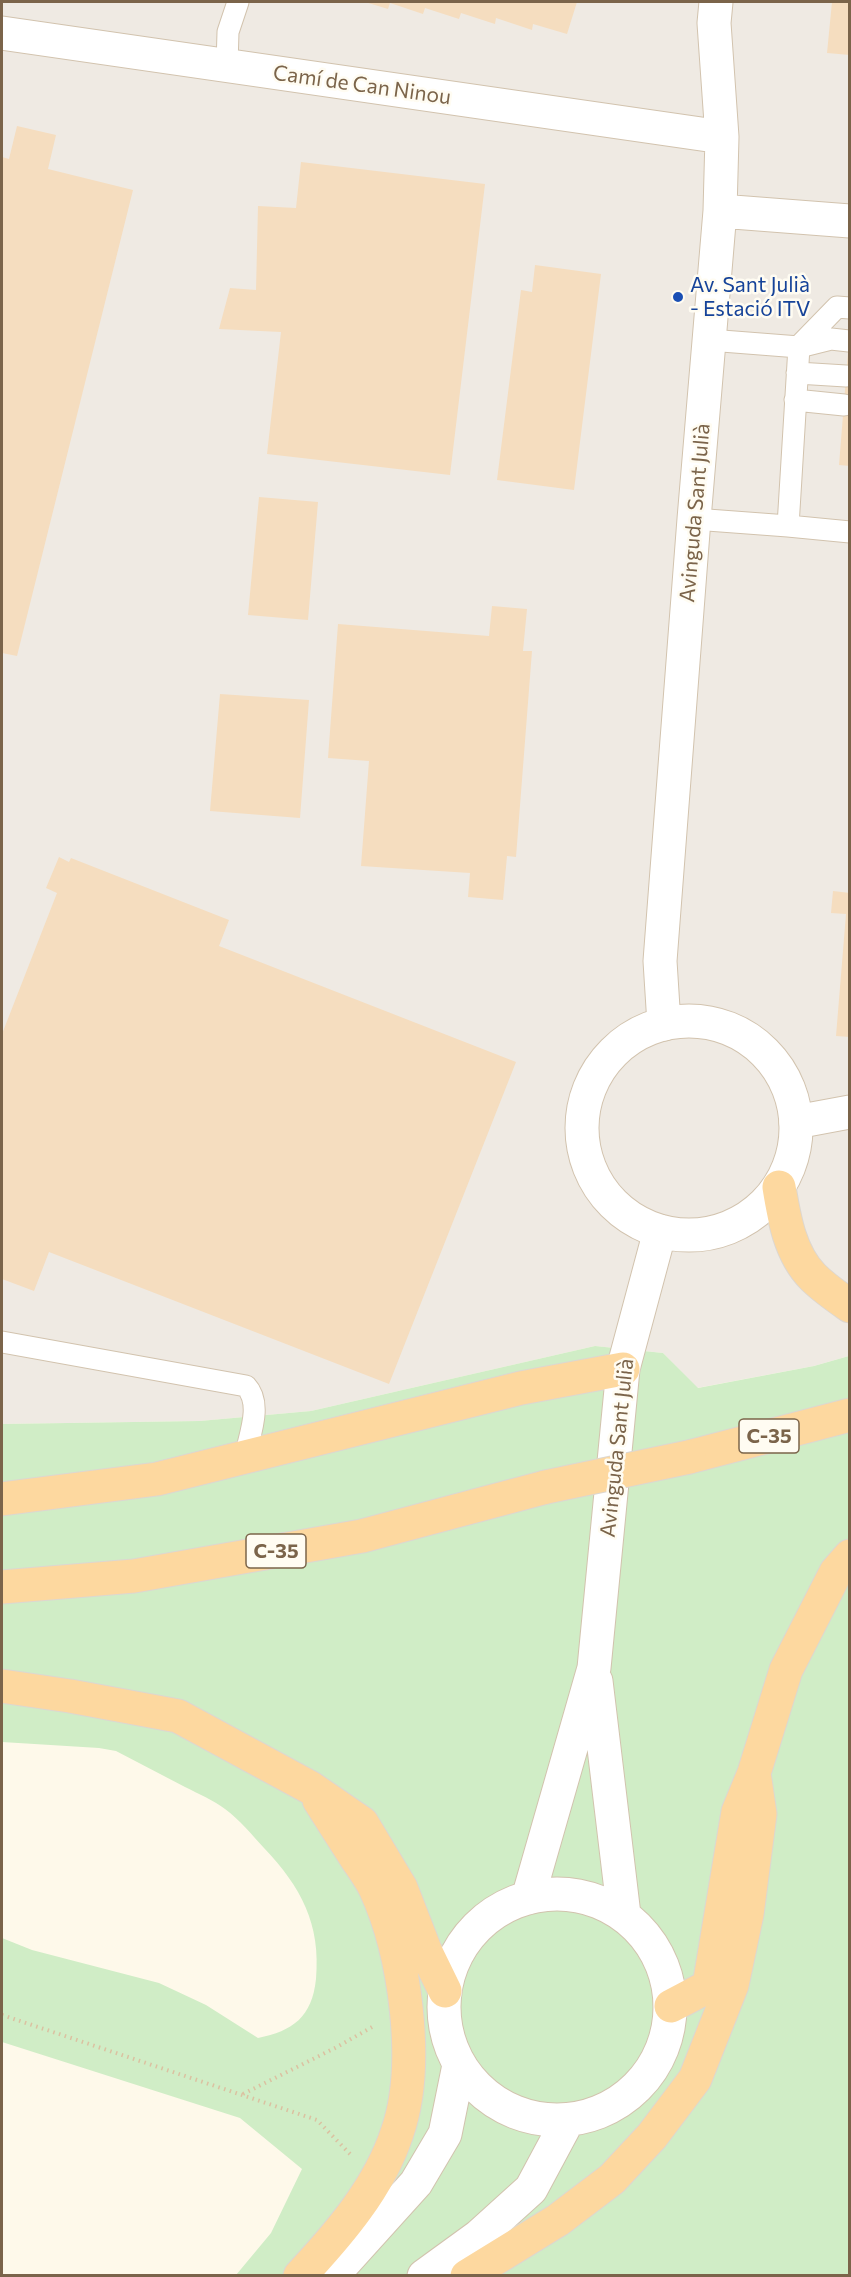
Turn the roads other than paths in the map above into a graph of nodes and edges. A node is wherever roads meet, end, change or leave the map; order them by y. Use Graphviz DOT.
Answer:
graph roads {
  1 [pos="237,2"];
  2 [pos="716,2"];
  3 [pos="2,33"];
  4 [pos="227,65"];
  5 [pos="722,137"];
  6 [pos="720,211"];
  7 [pos="849,222"];
  8 [pos="849,308"];
  9 [pos="709,340"];
  10 [pos="849,341"];
  11 [pos="799,347"];
  12 [pos="797,373"];
  13 [pos="846,376"];
  14 [pos="795,400"];
  15 [pos="844,405"];
  16 [pos="694,519"];
  17 [pos="788,526"];
  18 [pos="849,532"];
  19 [pos="664,1024"];
  20 [pos="849,1112"];
  21 [pos="796,1122"];
  22 [pos="779,1187"];
  23 [pos="660,1231"];
  24 [pos="849,1306"];
  25 [pos="2,1342"];
  26 [pos="623,1369"];
  27 [pos="849,1415"];
  28 [pos="245,1457"];
  29 [pos="2,1499"];
  30 [pos="849,1556"];
  31 [pos="2,1587"];
  32 [pos="594,1668"];
  33 [pos="2,1686"];
  34 [pos="754,1773"];
  35 [pos="311,1788"];
  36 [pos="528,1898"];
  37 [pos="624,1915"];
  38 [pos="445,1991"];
  39 [pos="671,2006"];
  40 [pos="459,2065"];
  41 [pos="568,2120"];
  42 [pos="300,2276"];
  43 [pos="332,2276"];
  44 [pos="423,2276"];
  45 [pos="467,2276"];
  1 -- 4 [label="lane"];
  2 -- 5 [label="street, Avinguda Sant Julià"];
  3 -- 4 [label="street, Camí de Can Ninou"];
  4 -- 5 [label="street, Camí de Can Ninou"];
  5 -- 6 [label="street, Avinguda Sant Julià"];
  6 -- 7 [label="street"];
  6 -- 9 [label="street, Avinguda Sant Julià"];
  8 -- 11 [label="lane"];
  9 -- 11 [label="lane"];
  9 -- 16 [label="street, Avinguda Sant Julià"];
  10 -- 11 [label="lane"];
  11 -- 12 [label="lane"];
  12 -- 13 [label="lane"];
  12 -- 14 [label="lane"];
  14 -- 15 [label="lane"];
  14 -- 17 [label="lane"];
  16 -- 17 [label="lane"];
  16 -- 19 [label="street, Avinguda Sant Julià"];
  17 -- 18 [label="lane"];
  19 -- 21 [label="street"];
  19 -- 23 [label="street"];
  20 -- 21 [label="street"];
  21 -- 22 [label="street"];
  22 -- 23 [label="street"];
  22 -- 24 [label="highway"];
  23 -- 26 [label="street, Avinguda Sant Julià"];
  25 -- 28 [label="lane"];
  26 -- 28 [label="highway"];
  26 -- 32 [label="street, Avinguda Sant Julià"];
  27 -- 31 [label="highway, C-35, bridge"];
  28 -- 29 [label="highway"];
  30 -- 34 [label="highway"];
  32 -- 36 [label="street"];
  32 -- 37 [label="street"];
  33 -- 35 [label="highway"];
  34 -- 39 [label="highway"];
  34 -- 45 [label="highway"];
  35 -- 38 [label="highway"];
  35 -- 42 [label="highway"];
  36 -- 37 [label="street"];
  36 -- 38 [label="street"];
  37 -- 39 [label="street"];
  38 -- 40 [label="street"];
  39 -- 41 [label="street"];
  40 -- 41 [label="street"];
  40 -- 43 [label="street"];
  41 -- 44 [label="street"];
}
